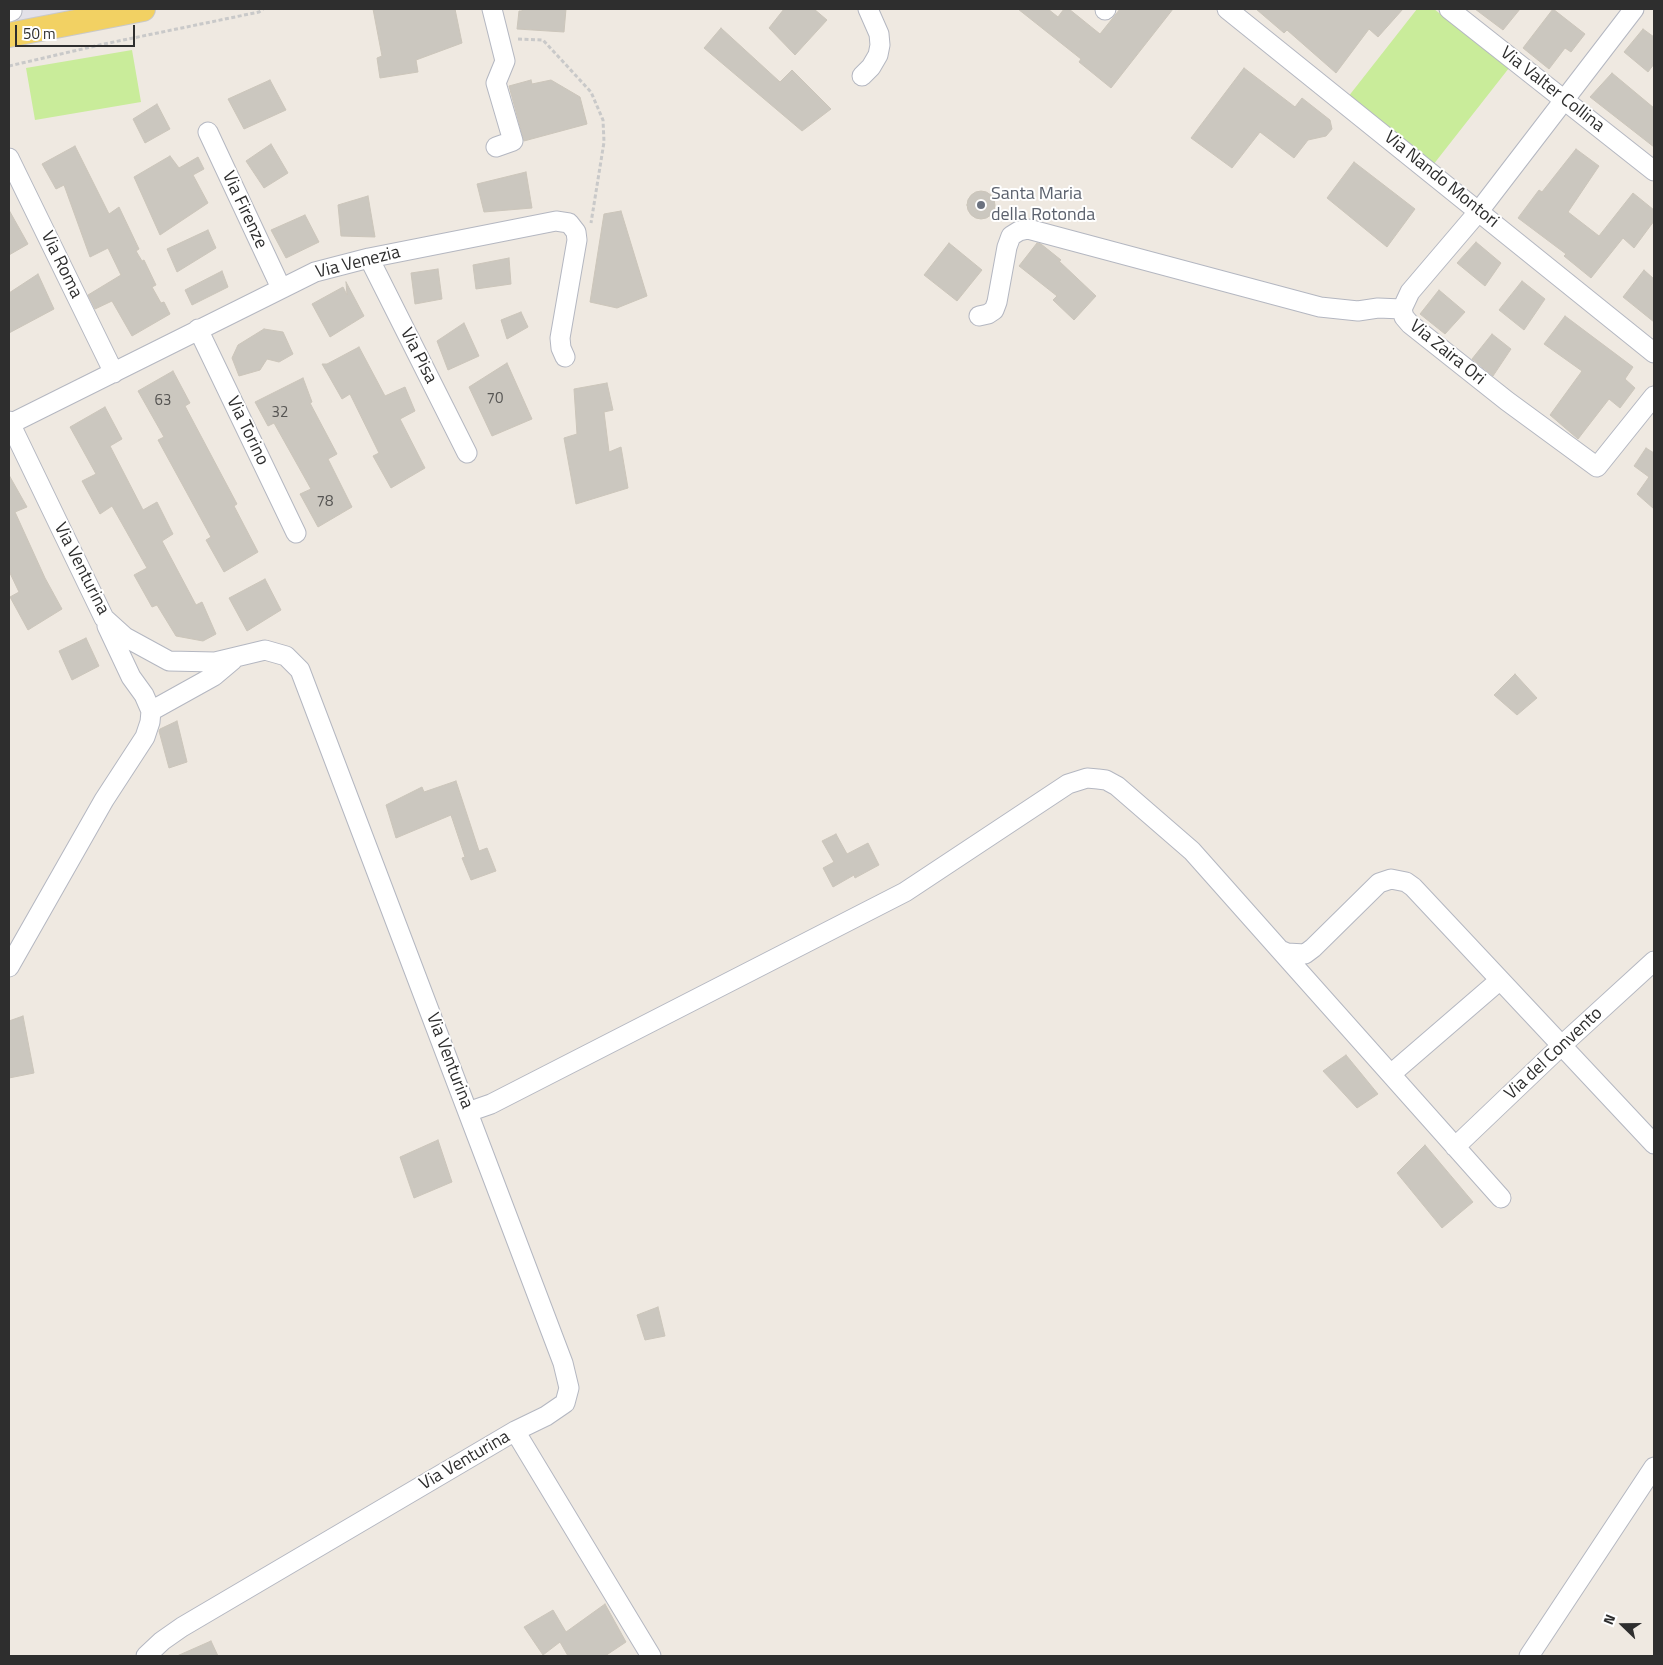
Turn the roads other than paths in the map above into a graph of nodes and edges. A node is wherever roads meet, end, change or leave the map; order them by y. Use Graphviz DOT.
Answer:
graph roads {
  1 [pos="143,9"];
  2 [pos="492,9"];
  3 [pos="868,9"];
  4 [pos="1227,9"];
  5 [pos="1450,9"];
  6 [pos="1634,9"];
  7 [pos="9,35"];
  8 [pos="862,76"];
  9 [pos="1564,99"];
  10 [pos="208,132"];
  11 [pos="496,146"];
  12 [pos="9,158"];
  13 [pos="1654,170"];
  14 [pos="1479,211"];
  15 [pos="369,258"];
  16 [pos="281,288"];
  17 [pos="1402,309"];
  18 [pos="979,316"];
  19 [pos="198,329"];
  20 [pos="1654,353"];
  21 [pos="565,357"];
  22 [pos="114,373"];
  23 [pos="1654,396"];
  24 [pos="9,422"];
  25 [pos="15,449"];
  26 [pos="468,454"];
  27 [pos="296,533"];
  28 [pos="104,618"];
  29 [pos="236,658"];
  30 [pos="151,711"];
  31 [pos="1280,950"];
  32 [pos="1654,961"];
  33 [pos="9,967"];
  34 [pos="1500,980"];
  35 [pos="1561,1046"];
  36 [pos="1391,1074"];
  37 [pos="468,1112"];
  38 [pos="1654,1144"];
  39 [pos="1455,1147"];
  40 [pos="1501,1198"];
  41 [pos="515,1431"];
  42 [pos="1654,1467"];
  43 [pos="146,1656"];
  44 [pos="652,1656"];
  45 [pos="1529,1656"];
  1 -- 7 [label="main road"];
  2 -- 11 [label="street"];
  3 -- 8 [label="street"];
  4 -- 14 [label="street, Via Nando Montori"];
  5 -- 9 [label="street, Via Valter Collina"];
  6 -- 9 [label="street, Via Zaira Ori"];
  9 -- 13 [label="street, Via Valter Collina"];
  9 -- 14 [label="street, Via Zaira Ori"];
  10 -- 16 [label="street, Via Firenze"];
  12 -- 22 [label="street, Via Roma"];
  14 -- 17 [label="street, Via Zaira Ori"];
  14 -- 20 [label="street, Via Nando Montori"];
  15 -- 16 [label="street, Via Venezia"];
  15 -- 21 [label="street, Via Venezia"];
  15 -- 26 [label="street, Via Pisa"];
  16 -- 19 [label="street, Via Venezia"];
  17 -- 18 [label="street"];
  17 -- 23 [label="street, Via Zaira Ori"];
  19 -- 22 [label="street, Via Venezia"];
  19 -- 27 [label="street, Via Torino"];
  22 -- 24 [label="street, Via Venezia"];
  24 -- 25 [label="street, Via Venturina"];
  25 -- 28 [label="street, Via Venturina"];
  28 -- 29 [label="street, Via Venturina"];
  28 -- 30 [label="street"];
  29 -- 30 [label="street"];
  29 -- 37 [label="street, Via Venturina"];
  30 -- 33 [label="street"];
  31 -- 34 [label="street"];
  31 -- 36 [label="street"];
  31 -- 37 [label="street"];
  32 -- 35 [label="street, Via del Convento"];
  34 -- 35 [label="street"];
  34 -- 36 [label="street"];
  35 -- 38 [label="street"];
  35 -- 39 [label="street, Via del Convento"];
  36 -- 39 [label="street"];
  37 -- 41 [label="street, Via Venturina"];
  39 -- 40 [label="street"];
  41 -- 43 [label="street, Via Venturina"];
  41 -- 44 [label="street"];
  42 -- 45 [label="street"];
}
